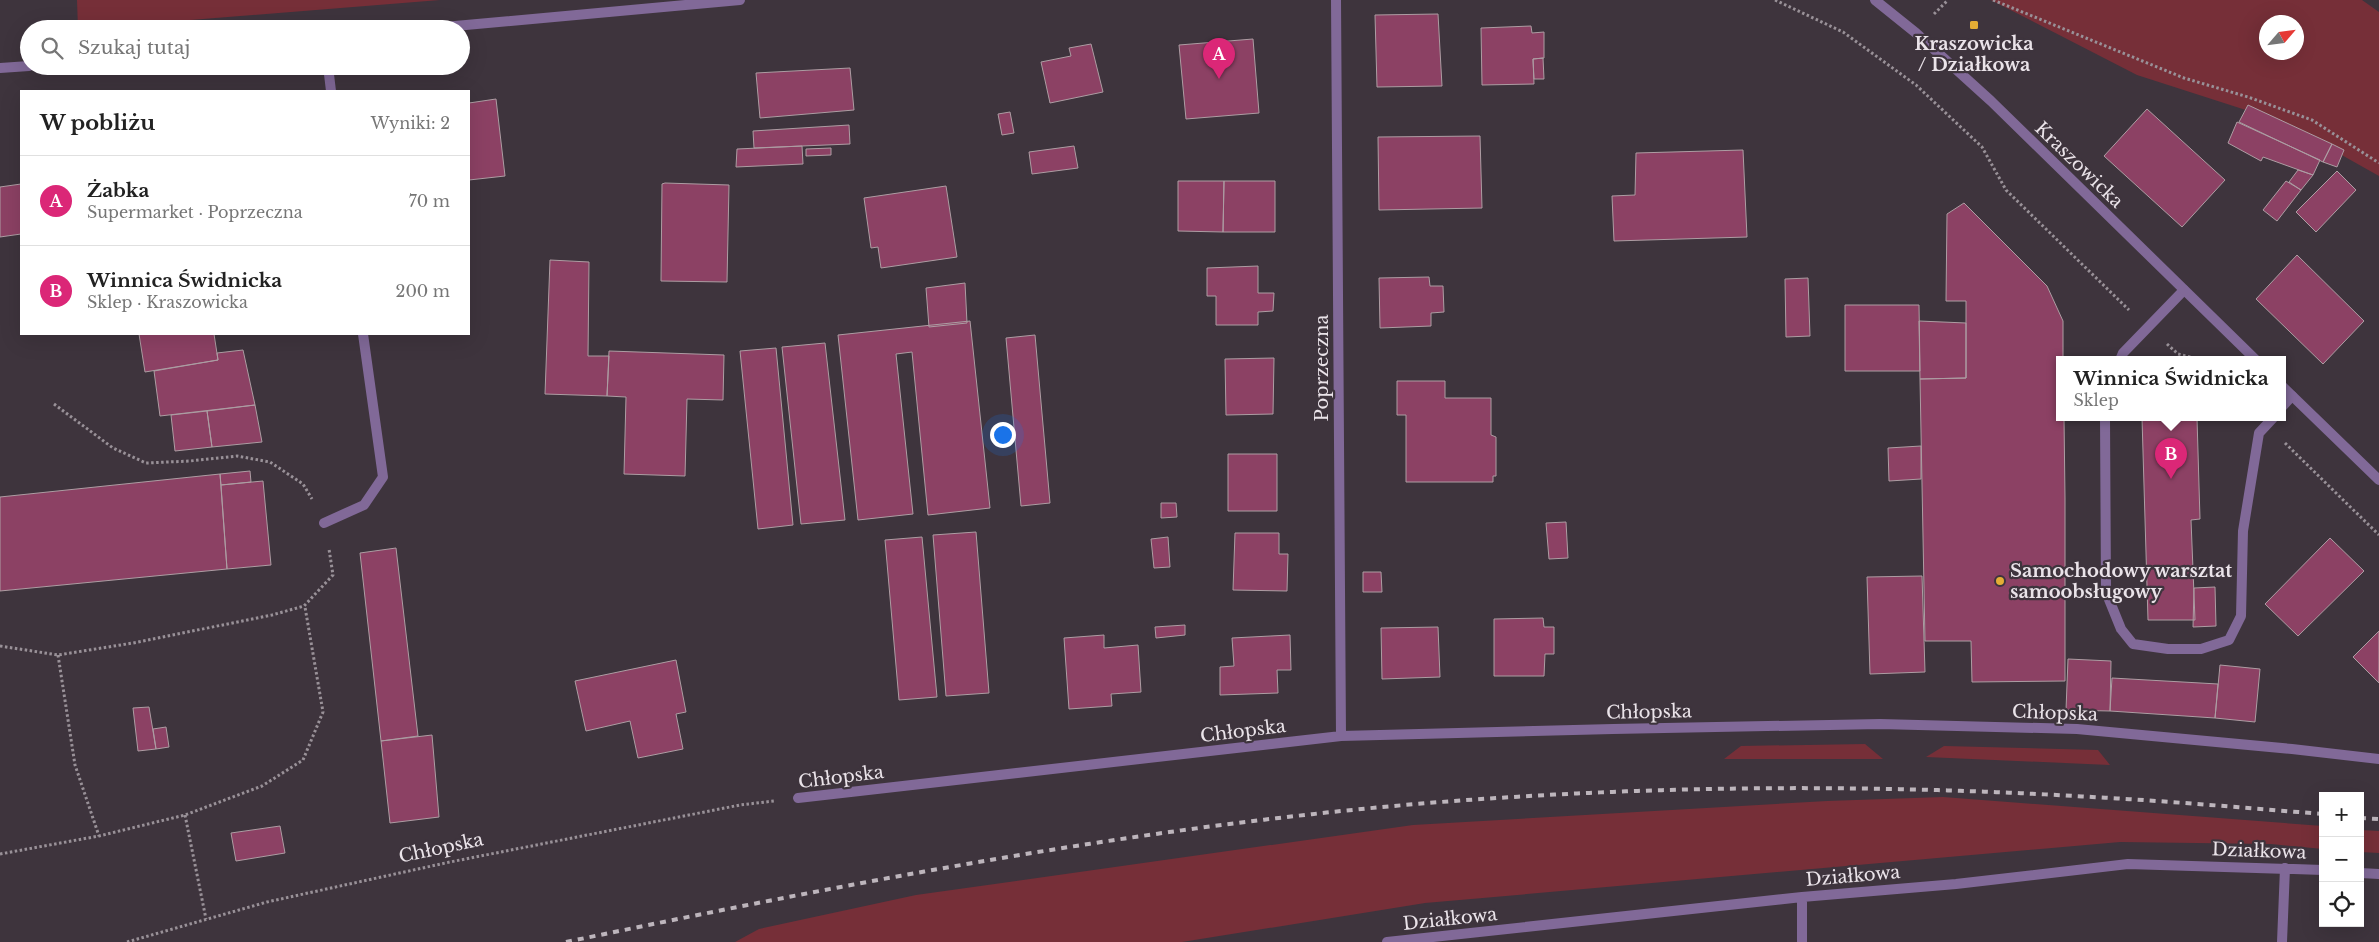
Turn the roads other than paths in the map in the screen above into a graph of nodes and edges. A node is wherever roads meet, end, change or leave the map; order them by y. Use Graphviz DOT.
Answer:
graph roads {
  1 [pos="740,0"];
  2 [pos="1336,0"];
  3 [pos="1875,0"];
  4 [pos="470,25"];
  5 [pos="20,67"];
  6 [pos="0,68"];
  7 [pos="329,75"];
  8 [pos="331,90"];
  9 [pos="2184,290"];
  10 [pos="363,335"];
  11 [pos="2122,356"];
  12 [pos="2252,356"];
  13 [pos="2286,390"];
  14 [pos="2292,396"];
  15 [pos="2286,403"];
  16 [pos="2105,421"];
  17 [pos="2269,421"];
  18 [pos="2379,480"];
  19 [pos="324,523"];
  20 [pos="1341,736"];
  21 [pos="2379,759"];
  22 [pos="798,798"];
  23 [pos="2285,868"];
  24 [pos="2319,870"];
  25 [pos="2364,873"];
  26 [pos="2379,874"];
  27 [pos="1802,897"];
  28 [pos="1387,942"];
  29 [pos="1802,942"];
  30 [pos="2282,942"];
  1 -- 4 [label="street"];
  2 -- 20 [label="street, Poprzeczna"];
  3 -- 9 [label="street, Kraszowicka"];
  5 -- 6 [label="street"];
  7 -- 8 [label="street"];
  9 -- 11 [label="street"];
  9 -- 12 [label="street, Kraszowicka"];
  10 -- 19 [label="street"];
  13 -- 14 [label="street"];
  14 -- 15 [label="street"];
  14 -- 18 [label="street"];
  16 -- 17 [label="street"];
  20 -- 21 [label="street, Chłopska"];
  20 -- 22 [label="street, Chłopska"];
  23 -- 24 [label="street, Działkowa"];
  23 -- 27 [label="street, Działkowa"];
  23 -- 30 [label="street"];
  25 -- 26 [label="street"];
  27 -- 28 [label="street, Działkowa"];
  27 -- 29 [label="street"];
}
